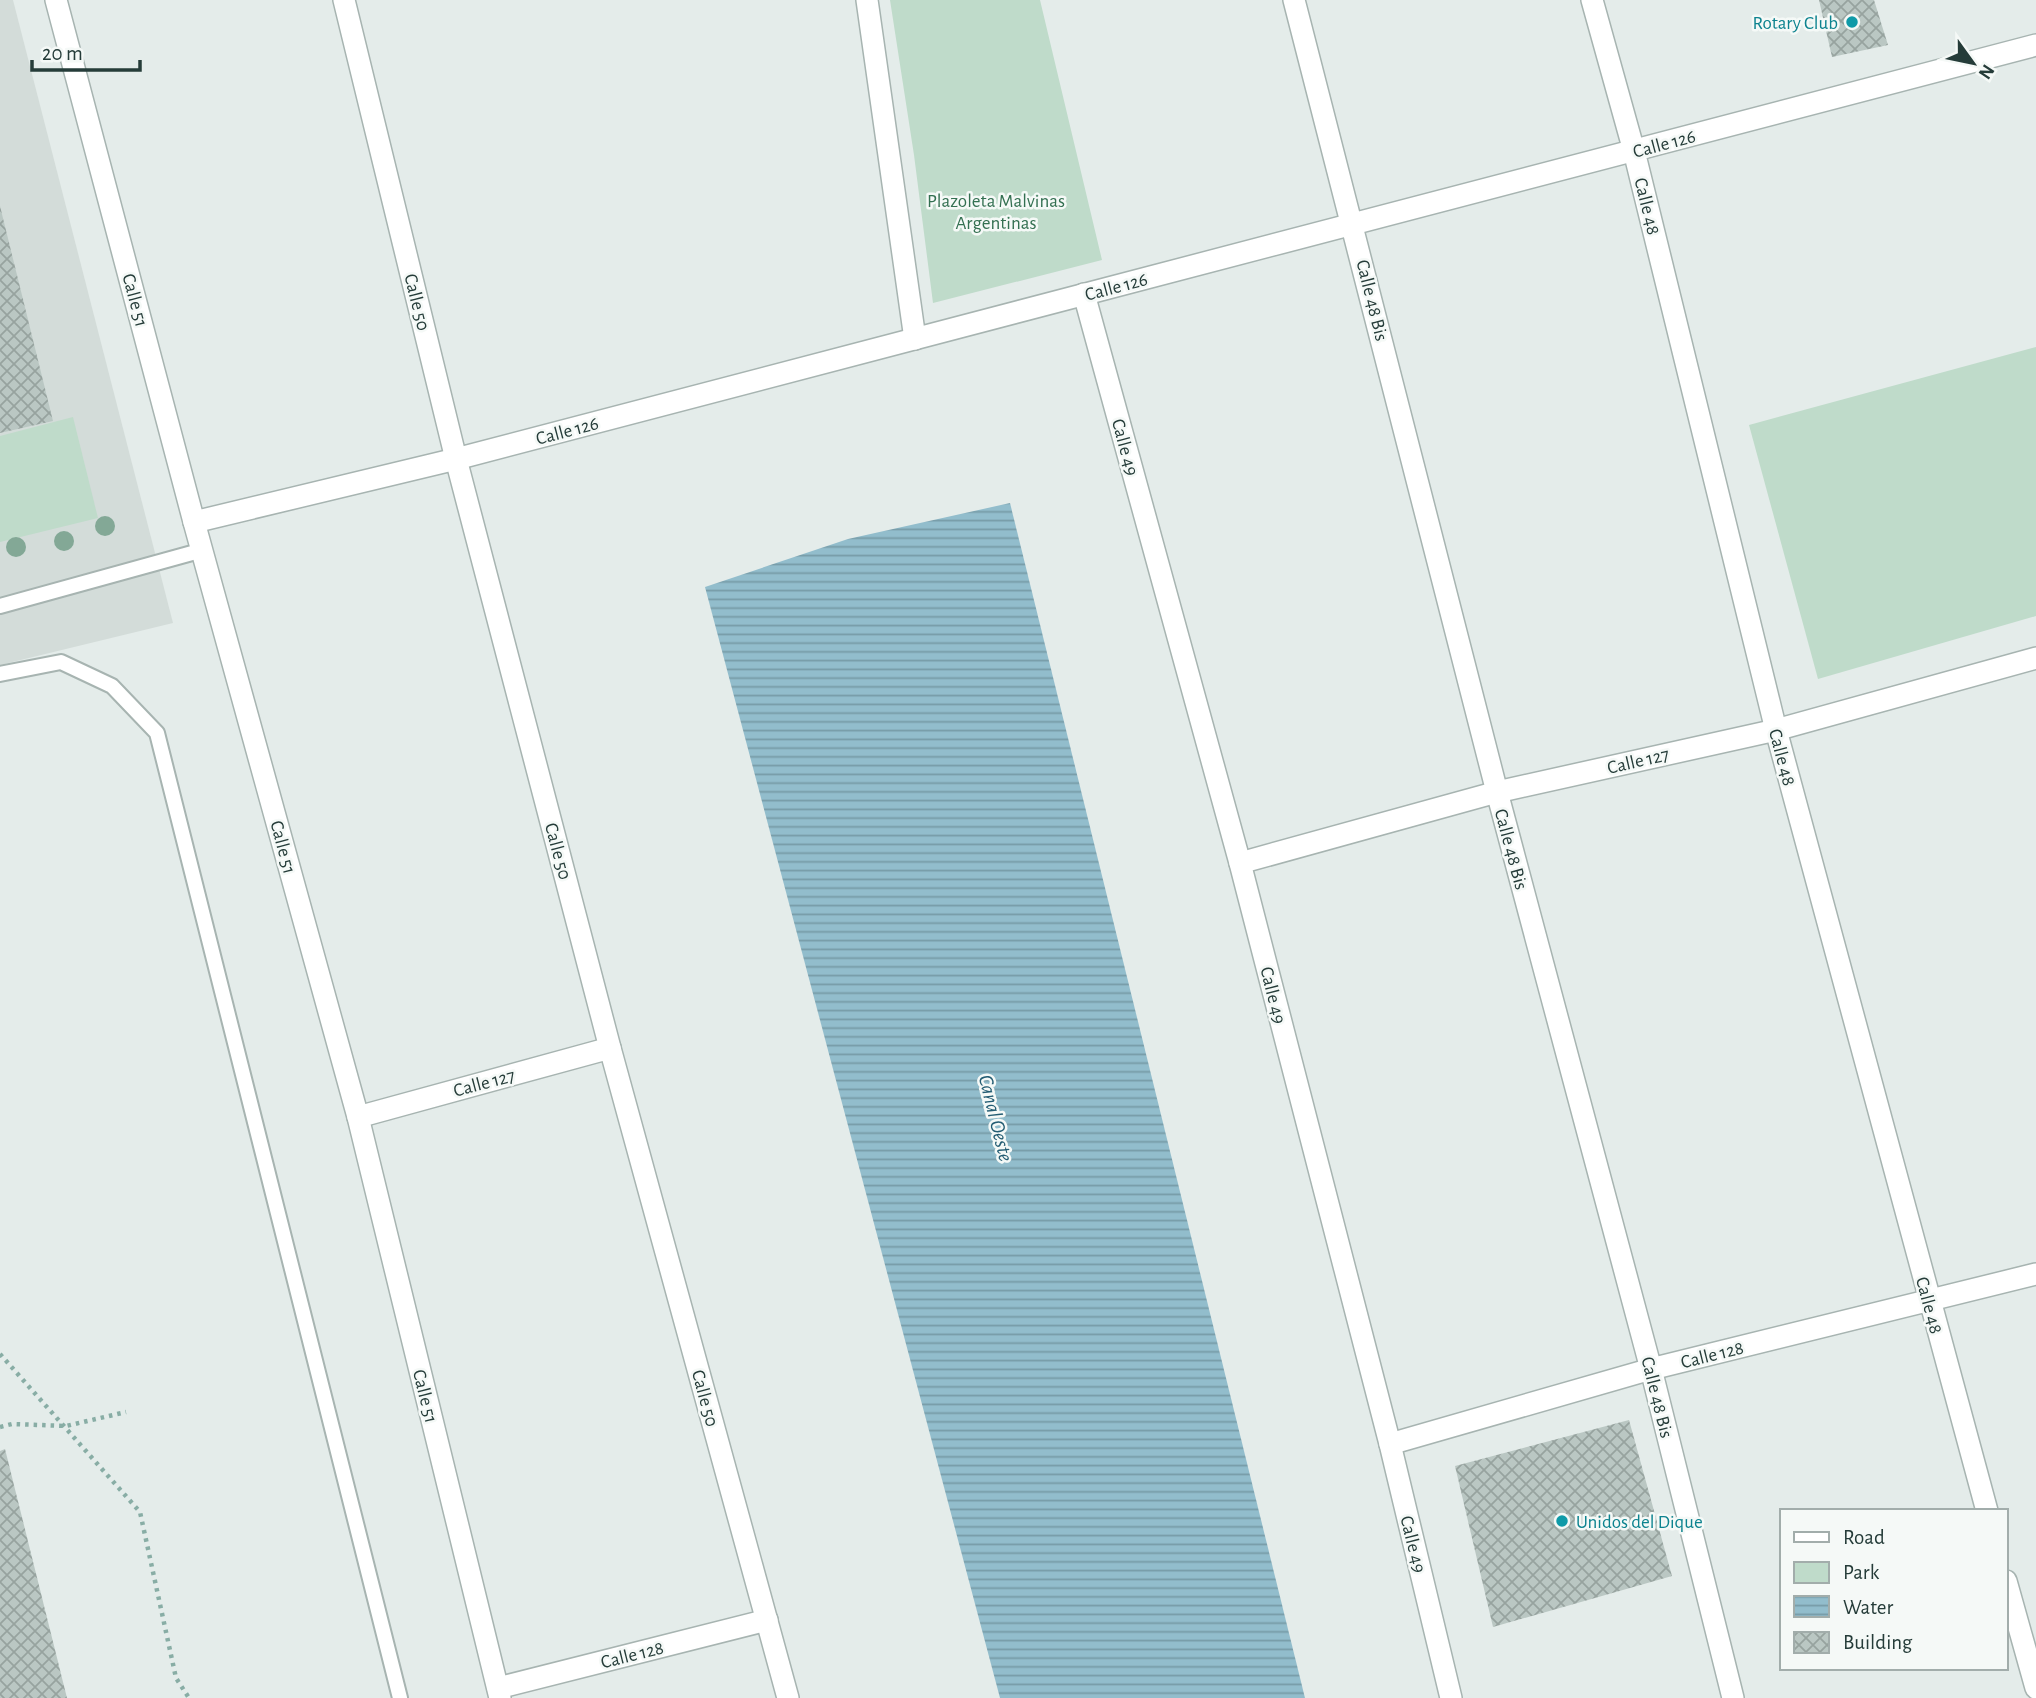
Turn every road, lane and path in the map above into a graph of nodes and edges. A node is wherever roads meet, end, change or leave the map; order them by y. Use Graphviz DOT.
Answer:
graph roads {
  1 [pos="57,0"];
  2 [pos="344,0"];
  3 [pos="867,0"];
  4 [pos="1294,0"];
  5 [pos="1592,0"];
  6 [pos="2036,45"];
  7 [pos="1634,150"];
  8 [pos="1353,224"];
  9 [pos="1084,295"];
  10 [pos="915,339"];
  11 [pos="456,459"];
  12 [pos="194,522"];
  13 [pos="203,550"];
  14 [pos="0,606"];
  15 [pos="2036,658"];
  16 [pos="0,674"];
  17 [pos="1776,730"];
  18 [pos="1497,792"];
  19 [pos="1240,863"];
  20 [pos="610,1048"];
  21 [pos="358,1116"];
  22 [pos="2036,1274"];
  23 [pos="1929,1301"];
  24 [pos="0,1354"];
  25 [pos="1651,1368"];
  26 [pos="126,1412"];
  27 [pos="66,1426"];
  28 [pos="0,1427"];
  29 [pos="1390,1444"];
  30 [pos="1986,1509"];
  31 [pos="2008,1588"];
  32 [pos="767,1620"];
  33 [pos="2036,1688"];
  34 [pos="499,1693"];
  35 [pos="188,1698"];
  36 [pos="401,1698"];
  37 [pos="788,1698"];
  38 [pos="1451,1698"];
  39 [pos="1733,1698"];
  1 -- 12 [label="street, Calle 51"];
  2 -- 11 [label="street, Calle 50"];
  3 -- 10 [label="street"];
  4 -- 8 [label="street, Calle 48 Bis"];
  5 -- 7 [label="street, Calle 48"];
  6 -- 7 [label="street, Calle 126"];
  7 -- 8 [label="street, Calle 126"];
  7 -- 17 [label="street, Calle 48"];
  8 -- 9 [label="street, Calle 126"];
  8 -- 18 [label="street, Calle 48 Bis"];
  9 -- 10 [label="street, Calle 126"];
  9 -- 19 [label="street, Calle 49"];
  10 -- 11 [label="street, Calle 126"];
  11 -- 12 [label="street, Calle 126"];
  11 -- 20 [label="street, Calle 50"];
  12 -- 13 [label="street, Calle 51"];
  13 -- 14 [label="lane"];
  13 -- 21 [label="street, Calle 51"];
  15 -- 17 [label="street, Calle 127"];
  16 -- 36 [label="lane"];
  17 -- 18 [label="street, Calle 127"];
  17 -- 23 [label="street, Calle 48"];
  18 -- 19 [label="street, Calle 127"];
  18 -- 25 [label="street, Calle 48 Bis"];
  19 -- 29 [label="street, Calle 49"];
  20 -- 21 [label="street, Calle 127"];
  20 -- 32 [label="street, Calle 50"];
  21 -- 34 [label="street, Calle 51"];
  22 -- 23 [label="street, Calle 128"];
  23 -- 25 [label="street, Calle 128"];
  23 -- 30 [label="street, Calle 48"];
  24 -- 27 [label="path"];
  25 -- 29 [label="street, Calle 128"];
  25 -- 39 [label="street, Calle 48 Bis"];
  26 -- 27 [label="path"];
  27 -- 28 [label="path"];
  27 -- 35 [label="path"];
  29 -- 38 [label="street, Calle 49"];
  31 -- 33 [label="street"];
  32 -- 34 [label="street, Calle 128"];
  32 -- 37 [label="street, Calle 50"];
}
